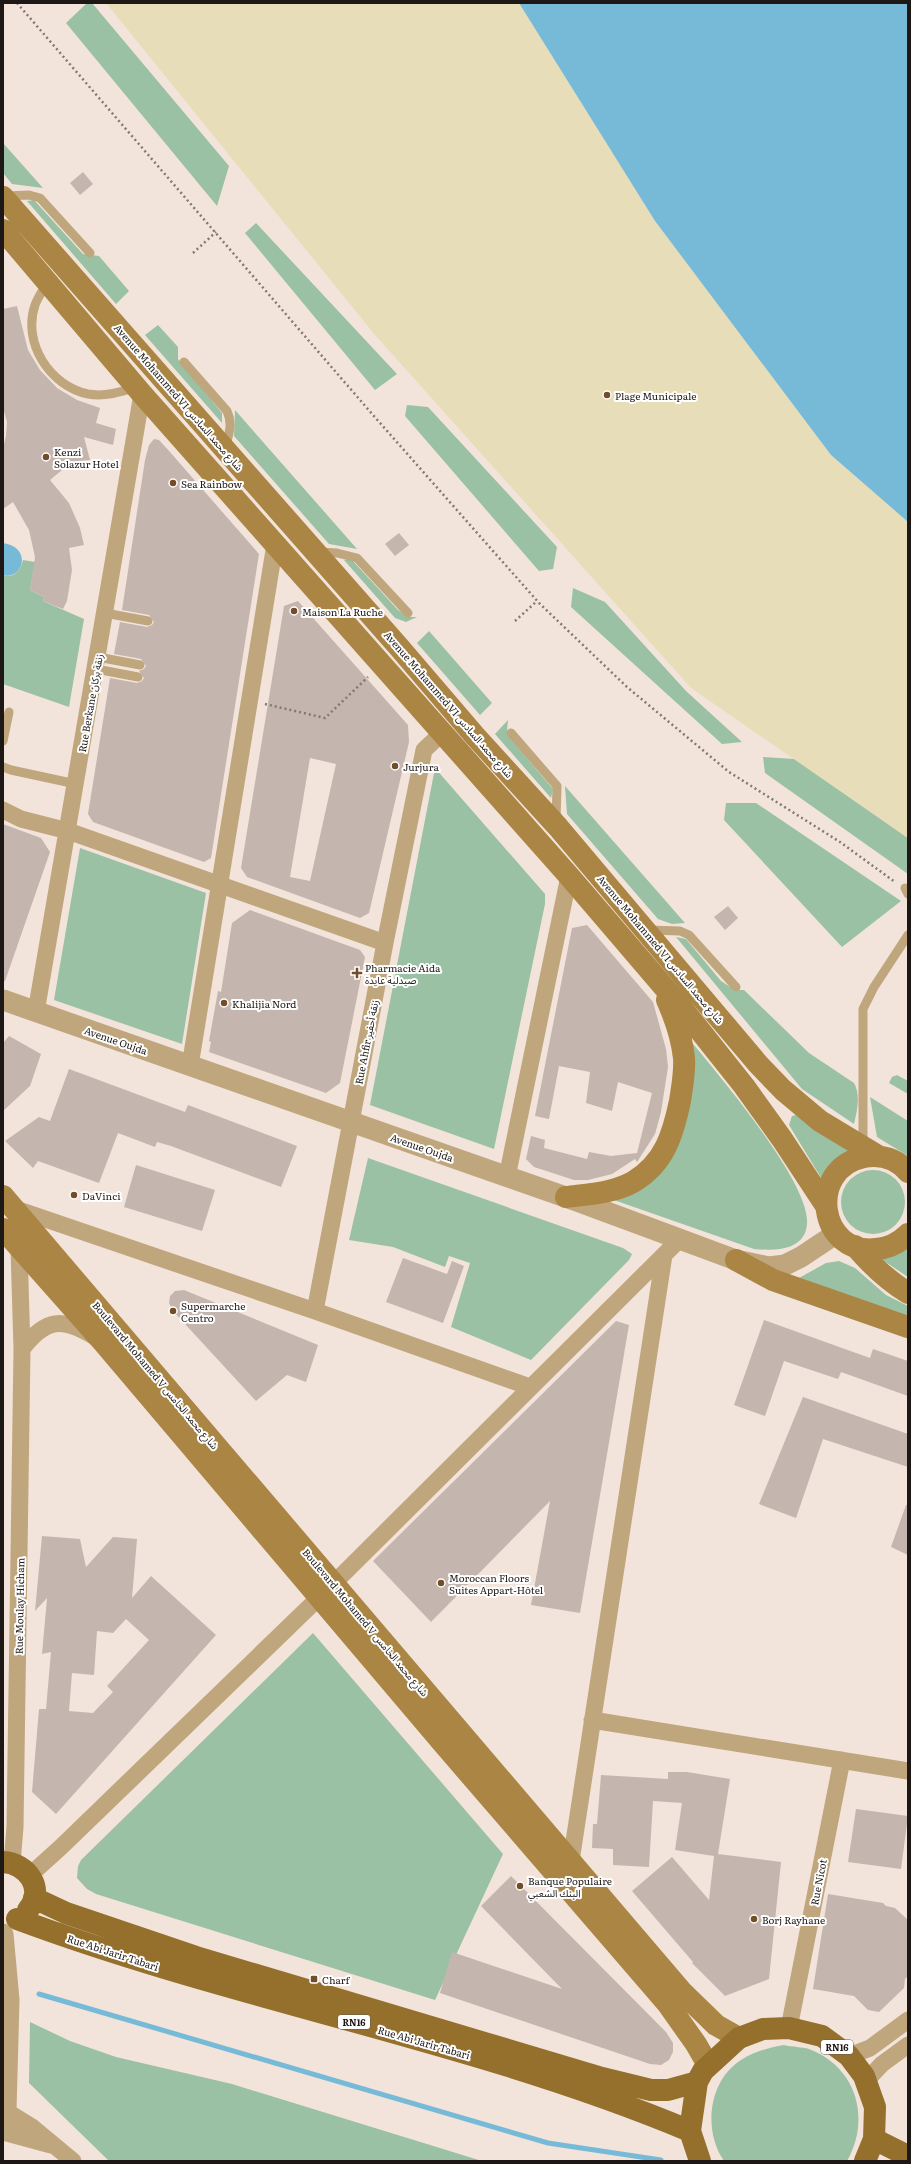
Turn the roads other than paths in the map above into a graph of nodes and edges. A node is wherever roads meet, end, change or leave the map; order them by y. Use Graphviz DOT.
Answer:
graph roads {
  1 [pos="3,196"];
  2 [pos="3,230"];
  3 [pos="90,253"];
  4 [pos="47,282"];
  5 [pos="184,362"];
  6 [pos="139,391"];
  7 [pos="225,449"];
  8 [pos="275,544"];
  9 [pos="315,552"];
  10 [pos="105,613"];
  11 [pos="408,613"];
  12 [pos="148,621"];
  13 [pos="97,663"];
  14 [pos="140,664"];
  15 [pos="138,677"];
  16 [pos="9,712"];
  17 [pos="510,733"];
  18 [pos="441,734"];
  19 [pos="3,741"];
  20 [pos="3,766"];
  21 [pos="76,784"];
  22 [pos="3,810"];
  23 [pos="556,825"];
  24 [pos="68,831"];
  25 [pos="569,876"];
  26 [pos="220,885"];
  27 [pos="644,930"];
  28 [pos="908,935"];
  29 [pos="385,943"];
  30 [pos="659,983"];
  31 [pos="736,987"];
  32 [pos="3,1000"];
  33 [pos="36,1012"];
  34 [pos="190,1066"];
  35 [pos="351,1122"];
  36 [pos="870,1151"];
  37 [pos="908,1172"];
  38 [pos="507,1177"];
  39 [pos="566,1198"];
  40 [pos="8,1202"];
  41 [pos="826,1206"];
  42 [pos="3,1229"];
  43 [pos="837,1233"];
  44 [pos="908,1234"];
  45 [pos="680,1239"];
  46 [pos="855,1246"];
  47 [pos="19,1248"];
  48 [pos="664,1255"];
  49 [pos="736,1260"];
  50 [pos="908,1294"];
  51 [pos="315,1311"];
  52 [pos="908,1327"];
  53 [pos="103,1342"];
  54 [pos="22,1349"];
  55 [pos="530,1387"];
  56 [pos="326,1590"];
  57 [pos="592,1720"];
  58 [pos="842,1760"];
  59 [pos="908,1771"];
  60 [pos="7,1862"];
  61 [pos="571,1862"];
  62 [pos="30,1875"];
  63 [pos="34,1898"];
  64 [pos="8,1925"];
  65 [pos="6,2000"];
  66 [pos="908,2020"];
  67 [pos="789,2028"];
  68 [pos="739,2038"];
  69 [pos="908,2045"];
  70 [pos="849,2056"];
  71 [pos="703,2074"];
  72 [pos="866,2081"];
  73 [pos="5,2118"];
  74 [pos="690,2131"];
  75 [pos="3,2132"];
  76 [pos="874,2139"];
  77 [pos="53,2145"];
  78 [pos="908,2156"];
  79 [pos="73,2161"];
  80 [pos="700,2161"];
  81 [pos="865,2161"];
  1 -- 3 [label="lane"];
  1 -- 7 [label="main road, Avenue Mohammed VI شارع محمد السادس"];
  2 -- 4 [label="main road"];
  4 -- 6 [label="main road"];
  4 -- 6 [label="lane"];
  5 -- 7 [label="lane"];
  6 -- 8 [label="main road"];
  6 -- 10 [label="street, Rue Berkane زنقة بركان"];
  7 -- 9 [label="main road, Avenue Mohammed VI شارع محمد السادس"];
  8 -- 18 [label="main road"];
  8 -- 26 [label="street"];
  9 -- 11 [label="lane"];
  9 -- 23 [label="main road, Avenue Mohammed VI شارع محمد السادس"];
  10 -- 12 [label="lane"];
  10 -- 13 [label="street, Rue Berkane زنقة بركان"];
  13 -- 14 [label="lane"];
  13 -- 15 [label="lane"];
  13 -- 21 [label="street, Rue Berkane زنقة بركان"];
  16 -- 19 [label="lane"];
  17 -- 23 [label="lane"];
  18 -- 25 [label="main road"];
  18 -- 29 [label="street, Rue Ahfir زنقة أحفير"];
  20 -- 21 [label="lane"];
  21 -- 24 [label="street, Rue Berkane زنقة بركان"];
  22 -- 24 [label="street"];
  23 -- 27 [label="main road, Avenue Mohammed VI شارع محمد السادس"];
  24 -- 26 [label="street"];
  24 -- 33 [label="street, Rue Berkane زنقة بركان"];
  25 -- 30 [label="main road"];
  25 -- 38 [label="street"];
  26 -- 29 [label="street"];
  26 -- 34 [label="street"];
  27 -- 31 [label="lane"];
  27 -- 36 [label="main road, Avenue Mohammed VI شارع محمد السادس"];
  28 -- 36 [label="lane"];
  29 -- 35 [label="street, Rue Ahfir زنقة أحفير"];
  30 -- 39 [label="main road"];
  30 -- 41 [label="main road"];
  32 -- 33 [label="street, Avenue Oujda"];
  33 -- 34 [label="street, Avenue Oujda"];
  34 -- 35 [label="street, Avenue Oujda"];
  35 -- 38 [label="street, Avenue Oujda"];
  35 -- 51 [label="street, Rue Ahfir زنقة أحفير"];
  36 -- 37 [label="main road, Avenue Mohammed VI شارع محمد السادس"];
  36 -- 41 [label="main road"];
  38 -- 39 [label="street, Avenue Oujda"];
  39 -- 45 [label="street, Avenue Oujda"];
  40 -- 51 [label="street"];
  40 -- 56 [label="main road, Boulevard Mohamed V شارع محمد الخامس"];
  41 -- 43 [label="main road"];
  42 -- 47 [label="main road, Boulevard Mohamed V شارع محمد الخامس"];
  43 -- 46 [label="main road"];
  43 -- 49 [label="street, Avenue Oujda"];
  44 -- 46 [label="main road"];
  45 -- 48 [label="street"];
  45 -- 49 [label="street, Avenue Oujda"];
  46 -- 50 [label="main road"];
  47 -- 53 [label="main road, Boulevard Mohamed V شارع محمد الخامس"];
  47 -- 54 [label="street, Rue Moulay Hicham"];
  48 -- 55 [label="street"];
  48 -- 57 [label="street"];
  49 -- 52 [label="main road"];
  51 -- 55 [label="street"];
  53 -- 54 [label="street"];
  53 -- 56 [label="main road, Boulevard Mohamed V شارع محمد الخامس"];
  54 -- 60 [label="street, Rue Moulay Hicham"];
  55 -- 56 [label="street"];
  56 -- 61 [label="main road, Boulevard Mohamed V شارع محمد الخامس"];
  56 -- 62 [label="street"];
  56 -- 71 [label="main road, Boulevard Mohamed V شارع محمد الخامس"];
  57 -- 58 [label="street"];
  57 -- 61 [label="street"];
  58 -- 59 [label="street"];
  58 -- 67 [label="street, Rue Nicot"];
  60 -- 62 [label="main road"];
  61 -- 68 [label="main road, Boulevard Mohamed V شارع محمد الخامس"];
  62 -- 63 [label="main road"];
  63 -- 64 [label="main road"];
  63 -- 71 [label="main road, Rue Abi Jarir Tabari / RN16"];
  64 -- 65 [label="street"];
  64 -- 74 [label="main road, Rue Abi Jarir Tabari / RN16"];
  65 -- 73 [label="street"];
  66 -- 70 [label="street"];
  67 -- 68 [label="main road, RN16"];
  67 -- 70 [label="main road, RN16"];
  68 -- 71 [label="main road, RN16"];
  69 -- 72 [label="street"];
  70 -- 72 [label="main road, RN16"];
  71 -- 74 [label="main road"];
  72 -- 76 [label="main road, RN16"];
  73 -- 77 [label="street"];
  74 -- 80 [label="main road"];
  75 -- 77 [label="street"];
  76 -- 78 [label="main road"];
  76 -- 81 [label="main road, RN16"];
  77 -- 79 [label="street"];
}
